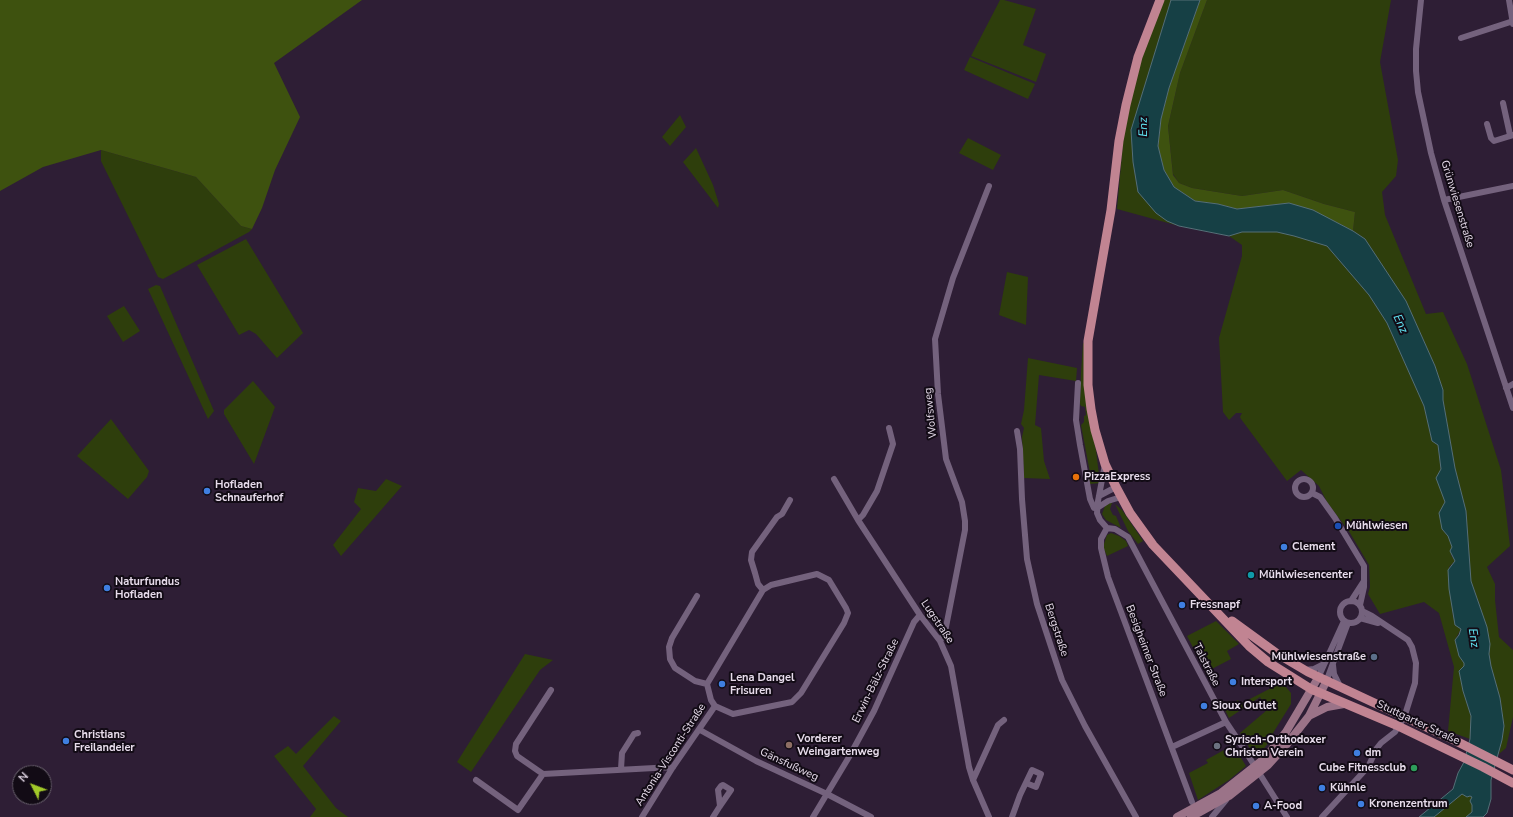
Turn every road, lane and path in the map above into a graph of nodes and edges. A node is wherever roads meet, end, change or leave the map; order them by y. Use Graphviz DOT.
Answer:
graph roads {
  1 [pos="1160,0"];
  2 [pos="1421,0"];
  3 [pos="1509,0"];
  4 [pos="1513,22"];
  5 [pos="1461,38"];
  6 [pos="1503,103"];
  7 [pos="1487,124"];
  8 [pos="1512,135"];
  9 [pos="989,186"];
  10 [pos="1513,186"];
  11 [pos="1444,200"];
  12 [pos="1078,383"];
  13 [pos="1513,384"];
  14 [pos="1506,388"];
  15 [pos="1513,408"];
  16 [pos="889,428"];
  17 [pos="1017,431"];
  18 [pos="1105,464"];
  19 [pos="834,478"];
  20 [pos="1116,487"];
  21 [pos="1101,489"];
  22 [pos="1088,492"];
  23 [pos="1312,493"];
  24 [pos="1099,496"];
  25 [pos="1121,497"];
  26 [pos="790,500"];
  27 [pos="1097,508"];
  28 [pos="858,520"];
  29 [pos="1106,528"];
  30 [pos="1364,581"];
  31 [pos="763,590"];
  32 [pos="697,596"];
  33 [pos="1351,601"];
  34 [pos="1210,604"];
  35 [pos="1361,611"];
  36 [pos="920,615"];
  37 [pos="1346,622"];
  38 [pos="940,641"];
  39 [pos="1333,661"];
  40 [pos="1326,663"];
  41 [pos="1303,669"];
  42 [pos="1322,680"];
  43 [pos="707,684"];
  44 [pos="1311,689"];
  45 [pos="551,690"];
  46 [pos="1344,690"];
  47 [pos="1320,693"];
  48 [pos="1344,704"];
  49 [pos="715,706"];
  50 [pos="1301,706"];
  51 [pos="1309,716"];
  52 [pos="1004,720"];
  53 [pos="1226,722"];
  54 [pos="700,730"];
  55 [pos="638,733"];
  56 [pos="1172,747"];
  57 [pos="1266,762"];
  58 [pos="673,767"];
  59 [pos="622,769"];
  60 [pos="1513,770"];
  61 [pos="542,774"];
  62 [pos="476,780"];
  63 [pos="973,780"];
  64 [pos="1245,780"];
  65 [pos="1026,782"];
  66 [pos="1513,783"];
  67 [pos="827,794"];
  68 [pos="1229,796"];
  69 [pos="1192,802"];
  70 [pos="720,806"];
  71 [pos="1204,807"];
  72 [pos="1180,816"];
  73 [pos="642,817"];
  74 [pos="713,817"];
  75 [pos="813,817"];
  76 [pos="870,817"];
  77 [pos="989,817"];
  78 [pos="1012,817"];
  79 [pos="1136,817"];
  80 [pos="1191,817"];
  81 [pos="1212,817"];
  82 [pos="1287,817"];
  83 [pos="1322,817"];
  1 -- 18 [label="main road"];
  2 -- 11 [label="street, Grünwiesenstraße"];
  3 -- 4 [label="street"];
  4 -- 5 [label="street"];
  6 -- 8 [label="street"];
  7 -- 8 [label="street"];
  9 -- 38 [label="street, Wolfsweg"];
  10 -- 11 [label="street"];
  11 -- 14 [label="street, Grünwiesenstraße"];
  12 -- 22 [label="street"];
  13 -- 14 [label="street"];
  14 -- 15 [label="street, Grünwiesenstraße"];
  16 -- 28 [label="street"];
  17 -- 79 [label="street, Bergstraße"];
  18 -- 20 [label="main road"];
  18 -- 21 [label="street"];
  19 -- 28 [label="street, Lugstraße"];
  20 -- 24 [label="street"];
  20 -- 25 [label="main road"];
  21 -- 22 [label="street"];
  21 -- 24 [label="street"];
  22 -- 27 [label="street"];
  23 -- 30 [label="street"];
  24 -- 27 [label="street"];
  25 -- 27 [label="street"];
  25 -- 34 [label="main road"];
  26 -- 31 [label="street"];
  27 -- 29 [label="street"];
  28 -- 36 [label="street, Lugstraße"];
  29 -- 53 [label="street, Talstraße"];
  29 -- 56 [label="street, Besigheimer Straße"];
  30 -- 33 [label="street"];
  30 -- 35 [label="street"];
  31 -- 43 [label="street"];
  31 -- 49 [label="street"];
  32 -- 43 [label="street"];
  33 -- 35 [label="street"];
  33 -- 37 [label="street"];
  34 -- 41 [label="main road, Stuttgarter Straße"];
  34 -- 44 [label="main road, Stuttgarter Straße"];
  35 -- 37 [label="street"];
  35 -- 83 [label="street"];
  36 -- 38 [label="street, Lugstraße"];
  36 -- 67 [label="street, Erwin-Bälz-Straße"];
  37 -- 39 [label="street"];
  37 -- 40 [label="street"];
  38 -- 63 [label="street, Lugstraße"];
  39 -- 42 [label="street"];
  39 -- 46 [label="street"];
  40 -- 41 [label="street"];
  40 -- 42 [label="street"];
  41 -- 42 [label="main road, Stuttgarter Straße"];
  42 -- 44 [label="main road"];
  42 -- 46 [label="main road, Stuttgarter Straße"];
  42 -- 47 [label="main road"];
  43 -- 49 [label="street, Antonia-Visconti-Straße"];
  44 -- 47 [label="main road, Stuttgarter Straße"];
  44 -- 50 [label="main road"];
  45 -- 61 [label="street"];
  46 -- 60 [label="main road, Stuttgarter Straße"];
  47 -- 48 [label="main road, Stuttgarter Straße"];
  47 -- 51 [label="main road"];
  48 -- 51 [label="main road"];
  48 -- 66 [label="main road, Stuttgarter Straße"];
  49 -- 54 [label="street, Antonia-Visconti-Straße"];
  50 -- 51 [label="main road"];
  50 -- 57 [label="main road"];
  51 -- 57 [label="main road"];
  52 -- 63 [label="street"];
  53 -- 56 [label="street"];
  53 -- 82 [label="street, Talstraße"];
  54 -- 58 [label="street, Antonia-Visconti-Straße"];
  54 -- 67 [label="street, Gänsfußweg"];
  55 -- 59 [label="street"];
  56 -- 69 [label="street, Besigheimer Straße"];
  57 -- 64 [label="main road"];
  58 -- 59 [label="street"];
  58 -- 73 [label="street, Antonia-Visconti-Straße"];
  59 -- 61 [label="street"];
  61 -- 62 [label="street"];
  63 -- 77 [label="street, Lugstraße"];
  64 -- 68 [label="main road"];
  64 -- 71 [label="main road"];
  65 -- 78 [label="street"];
  67 -- 75 [label="street, Erwin-Bälz-Straße"];
  67 -- 76 [label="street, Gänsfußweg"];
  68 -- 71 [label="main road"];
  68 -- 81 [label="street"];
  70 -- 74 [label="street"];
  71 -- 72 [label="main road"];
  71 -- 80 [label="main road"];
}
